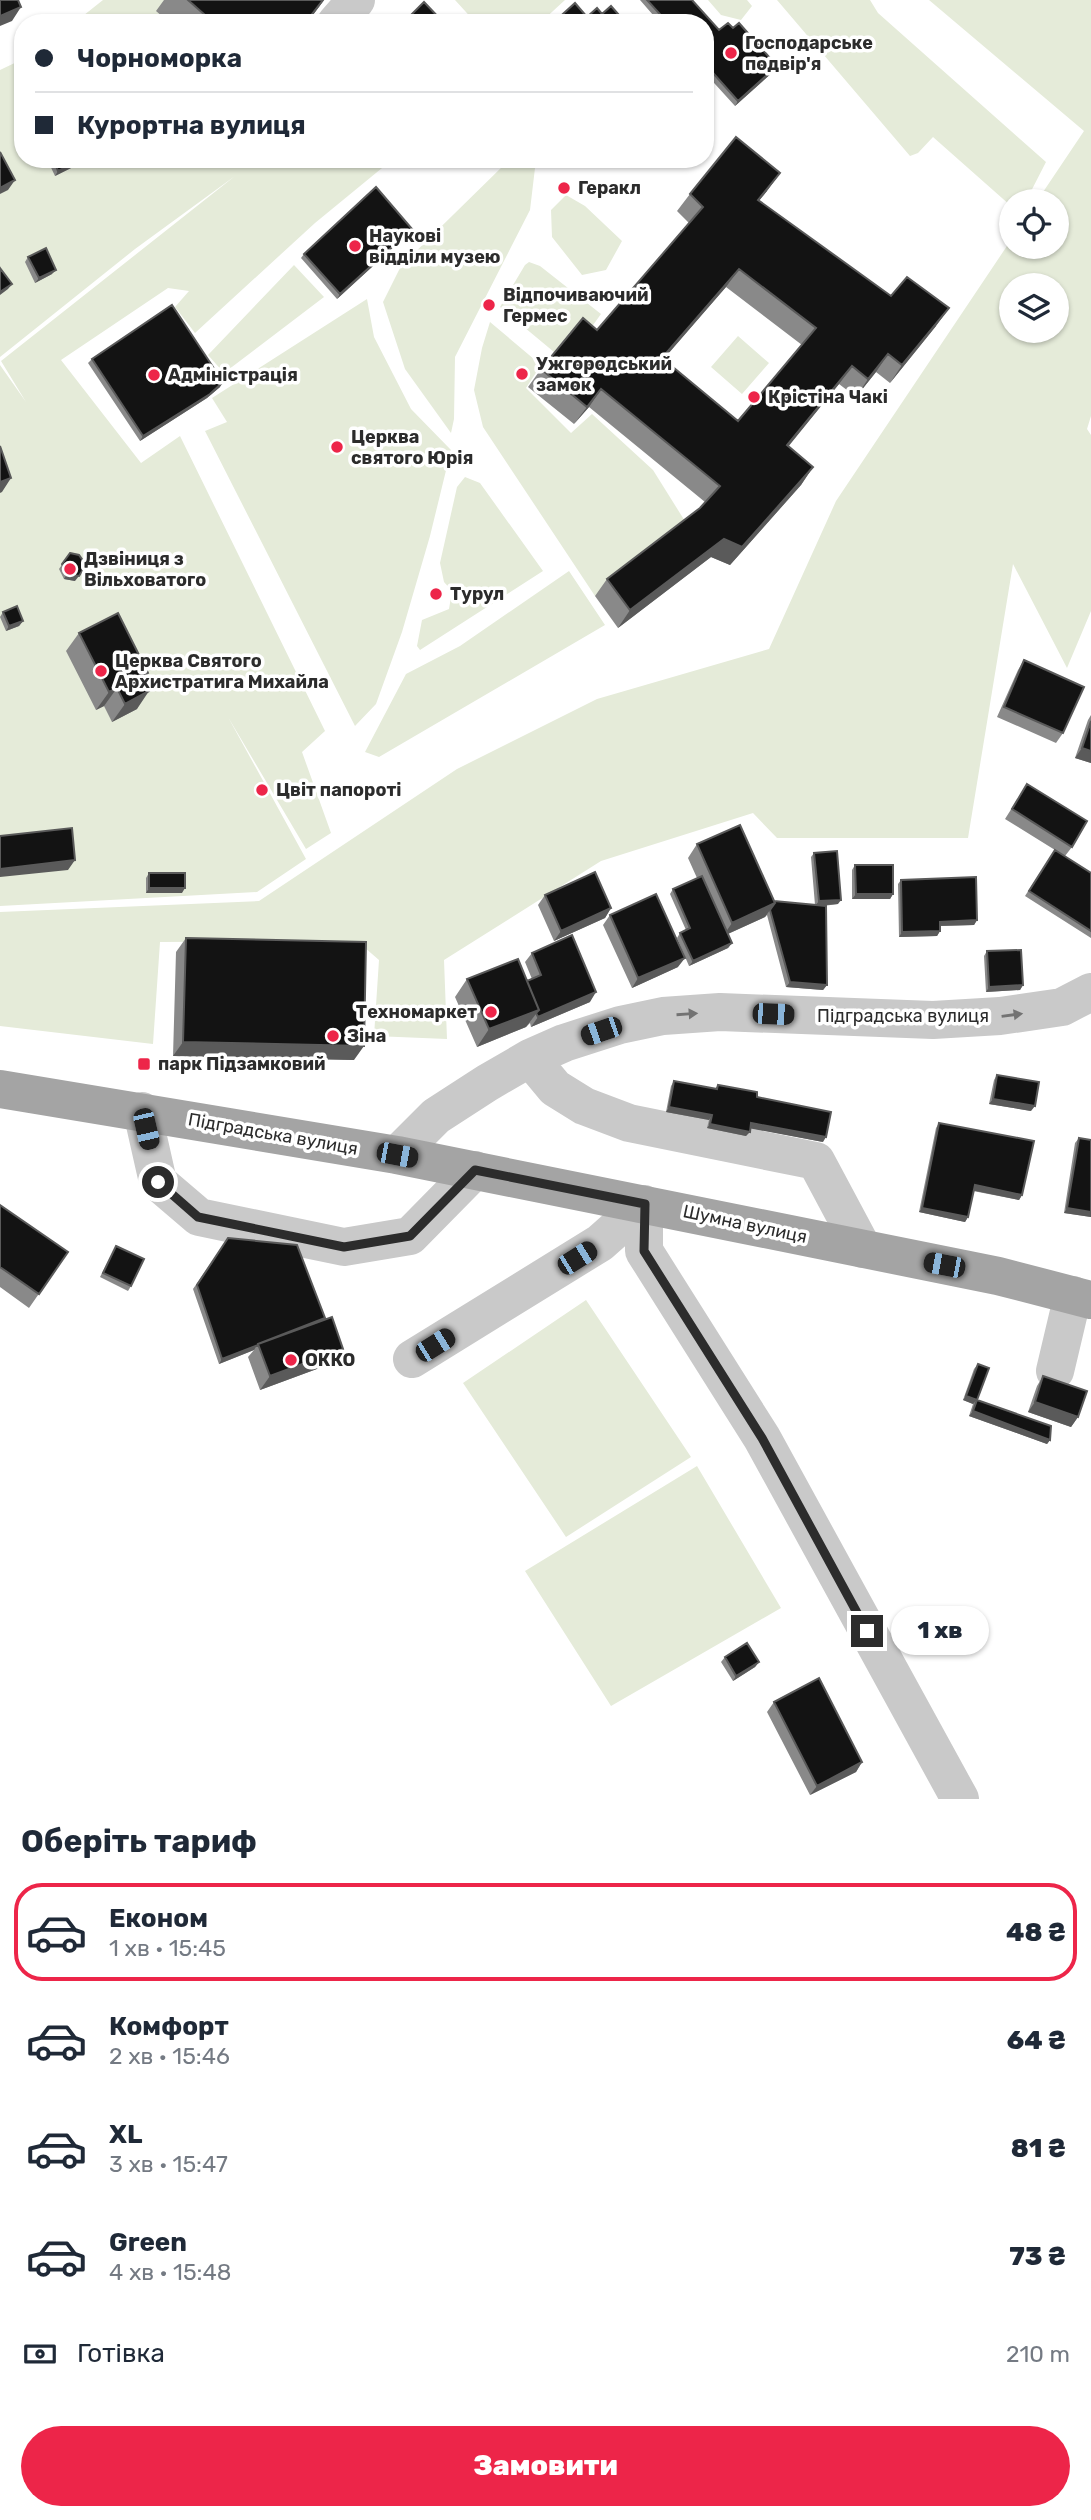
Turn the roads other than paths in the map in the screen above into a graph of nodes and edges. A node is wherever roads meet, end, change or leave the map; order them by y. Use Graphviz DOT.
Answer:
graph roads {
  1 [pos="356,0"];
  2 [pos="344,14"];
  3 [pos="1091,992"];
  4 [pos="530,1058"];
  5 [pos="0,1089"];
  6 [pos="142,1111"];
  7 [pos="397,1155"];
  8 [pos="475,1170"];
  9 [pos="645,1204"];
  10 [pos="863,1249"];
  11 [pos="1082,1298"];
  12 [pos="412,1359"];
  13 [pos="1055,1371"];
  14 [pos="960,1799"];
  1 -- 2 [label="street"];
  4 -- 3 [label="street, Підградська вулиця, one-way"];
  4 -- 7 [label="street, Підградська вулиця"];
  4 -- 10 [label="street"];
  5 -- 6 [label="main road, Підградська вулиця"];
  6 -- 7 [label="main road, Підградська вулиця"];
  6 -- 8 [label="street"];
  7 -- 8 [label="main road, Шумна вулиця"];
  8 -- 9 [label="main road, Шумна вулиця"];
  9 -- 10 [label="main road, Шумна вулиця"];
  9 -- 12 [label="street"];
  9 -- 14 [label="street"];
  10 -- 11 [label="main road, Шумна вулиця"];
  11 -- 13 [label="street"];
}
